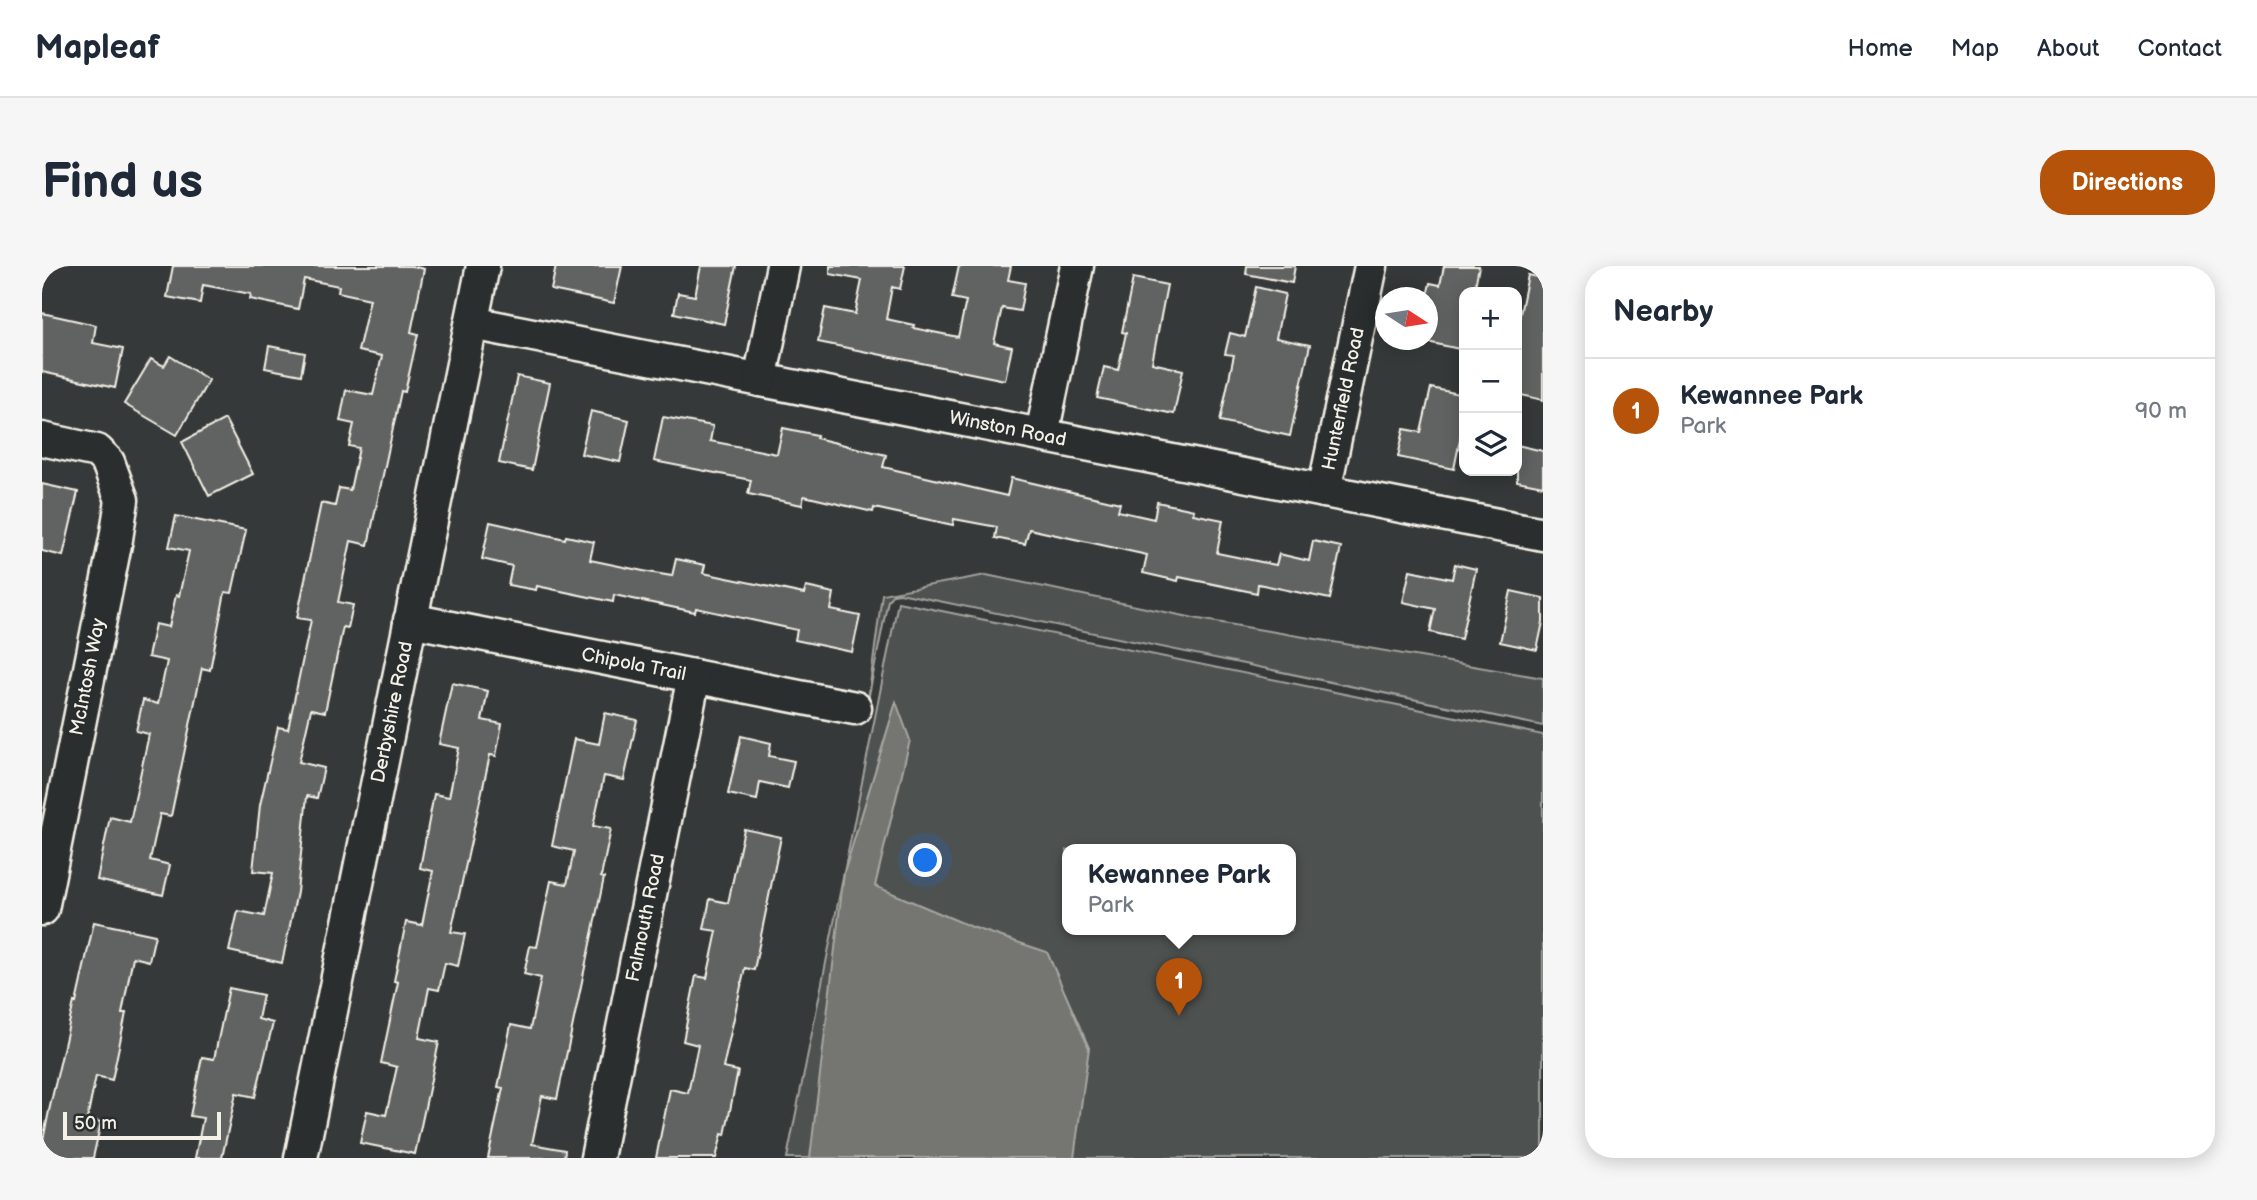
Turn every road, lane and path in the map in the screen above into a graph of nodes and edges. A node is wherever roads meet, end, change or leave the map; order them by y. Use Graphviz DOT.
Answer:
graph roads {
  1 [pos="483,266"];
  2 [pos="783,266"];
  3 [pos="1077,266"];
  4 [pos="1371,266"];
  5 [pos="472,323"];
  6 [pos="760,380"];
  7 [pos="1042,435"];
  8 [pos="42,439"];
  9 [pos="1324,491"];
  10 [pos="1543,534"];
  11 [pos="410,620"];
  12 [pos="694,676"];
  13 [pos="855,708"];
  14 [pos="42,909"];
  15 [pos="301,1158"];
  16 [pos="597,1158"];
  1 -- 5 [label="street, Derbyshire Road"];
  2 -- 6 [label="street"];
  3 -- 7 [label="street"];
  4 -- 9 [label="street, Hunterfield Road"];
  5 -- 6 [label="street, Winston Road"];
  5 -- 11 [label="street, Derbyshire Road"];
  6 -- 7 [label="street, Winston Road"];
  7 -- 9 [label="street, Winston Road"];
  8 -- 14 [label="street, McIntosh Way"];
  9 -- 10 [label="street, Winston Road"];
  11 -- 12 [label="street, Chipola Trail"];
  11 -- 15 [label="street, Derbyshire Road"];
  12 -- 13 [label="street, Chipola Trail"];
  12 -- 16 [label="street, Falmouth Road"];
}
